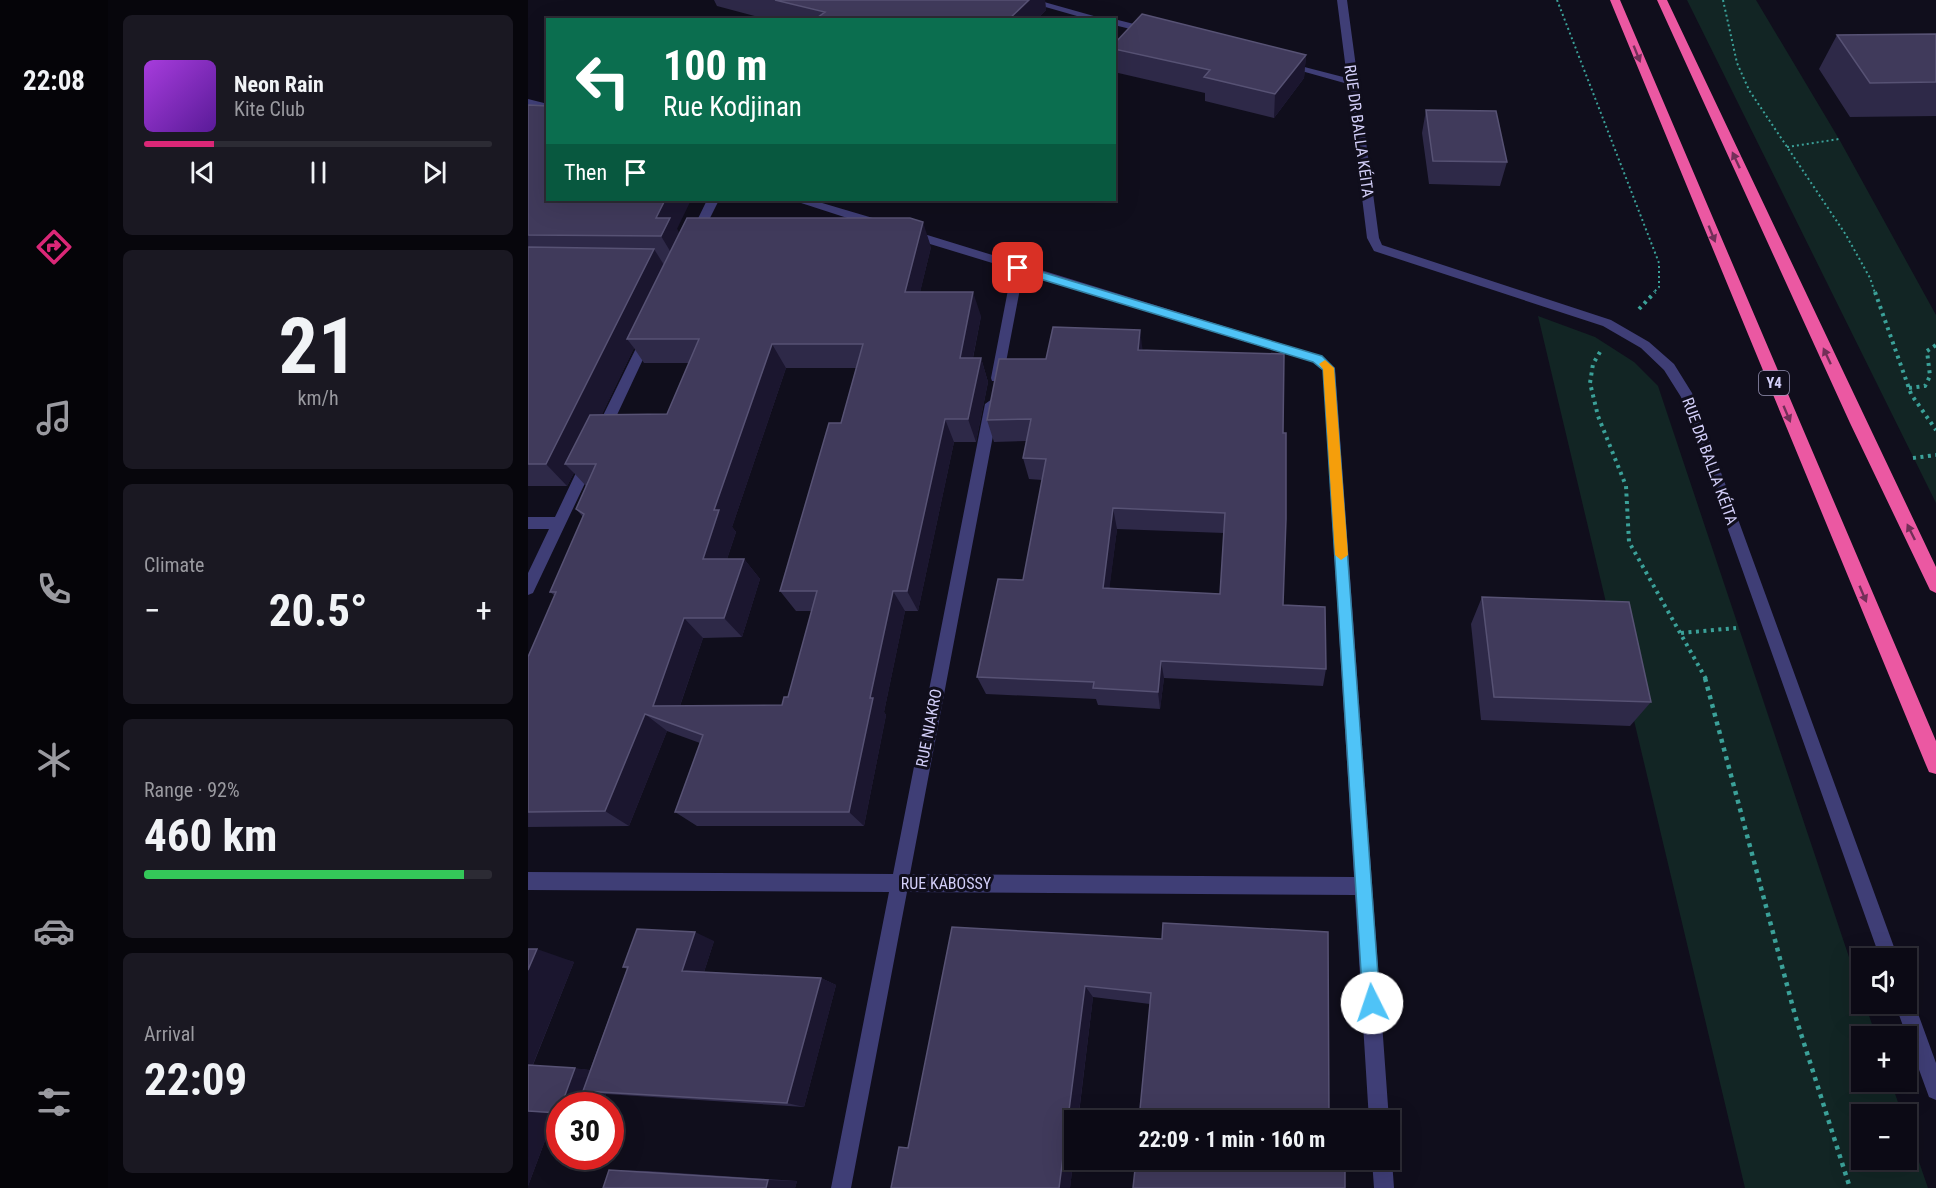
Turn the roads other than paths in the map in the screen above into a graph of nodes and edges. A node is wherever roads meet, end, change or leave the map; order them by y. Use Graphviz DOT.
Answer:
graph roads {
  1 [pos="1026,0"];
  2 [pos="1342,0"];
  3 [pos="1615,0"];
  4 [pos="1662,0"];
  5 [pos="1096,18"];
  6 [pos="1116,23"];
  7 [pos="1160,34"];
  8 [pos="1272,62"];
  9 [pos="1352,82"];
  10 [pos="528,102"];
  11 [pos="546,106"];
  12 [pos="713,201"];
  13 [pos="805,201"];
  14 [pos="690,248"];
  15 [pos="1018,268"];
  16 [pos="656,321"];
  17 [pos="528,523"];
  18 [pos="559,524"];
  19 [pos="1936,585"];
  20 [pos="528,589"];
  21 [pos="1936,765"];
  22 [pos="528,881"];
  23 [pos="899,883"];
  24 [pos="1364,886"];
  25 [pos="1885,948"];
  26 [pos="1909,1014"];
  27 [pos="1936,1090"];
  28 [pos="1378,1110"];
  29 [pos="1383,1170"];
  30 [pos="841,1188"];
  31 [pos="1384,1188"];
  1 -- 5 [label="street"];
  2 -- 9 [label="street, RUE DR BALLA KÉITA"];
  3 -- 21 [label="highway, Y4, one-way"];
  19 -- 4 [label="highway, one-way"];
  6 -- 7 [label="street"];
  8 -- 9 [label="street"];
  9 -- 25 [label="street, RUE DR BALLA KÉITA"];
  10 -- 11 [label="street"];
  12 -- 14 [label="street"];
  13 -- 15 [label="street"];
  15 -- 23 [label="street, RUE NIAKRO"];
  15 -- 24 [label="street"];
  16 -- 18 [label="street"];
  17 -- 18 [label="street"];
  18 -- 20 [label="street"];
  22 -- 23 [label="street, RUE KABOSSY"];
  23 -- 24 [label="street, RUE KABOSSY"];
  23 -- 30 [label="street, RUE NIAKRO"];
  24 -- 28 [label="street"];
  26 -- 27 [label="street"];
  29 -- 31 [label="street"];
}
